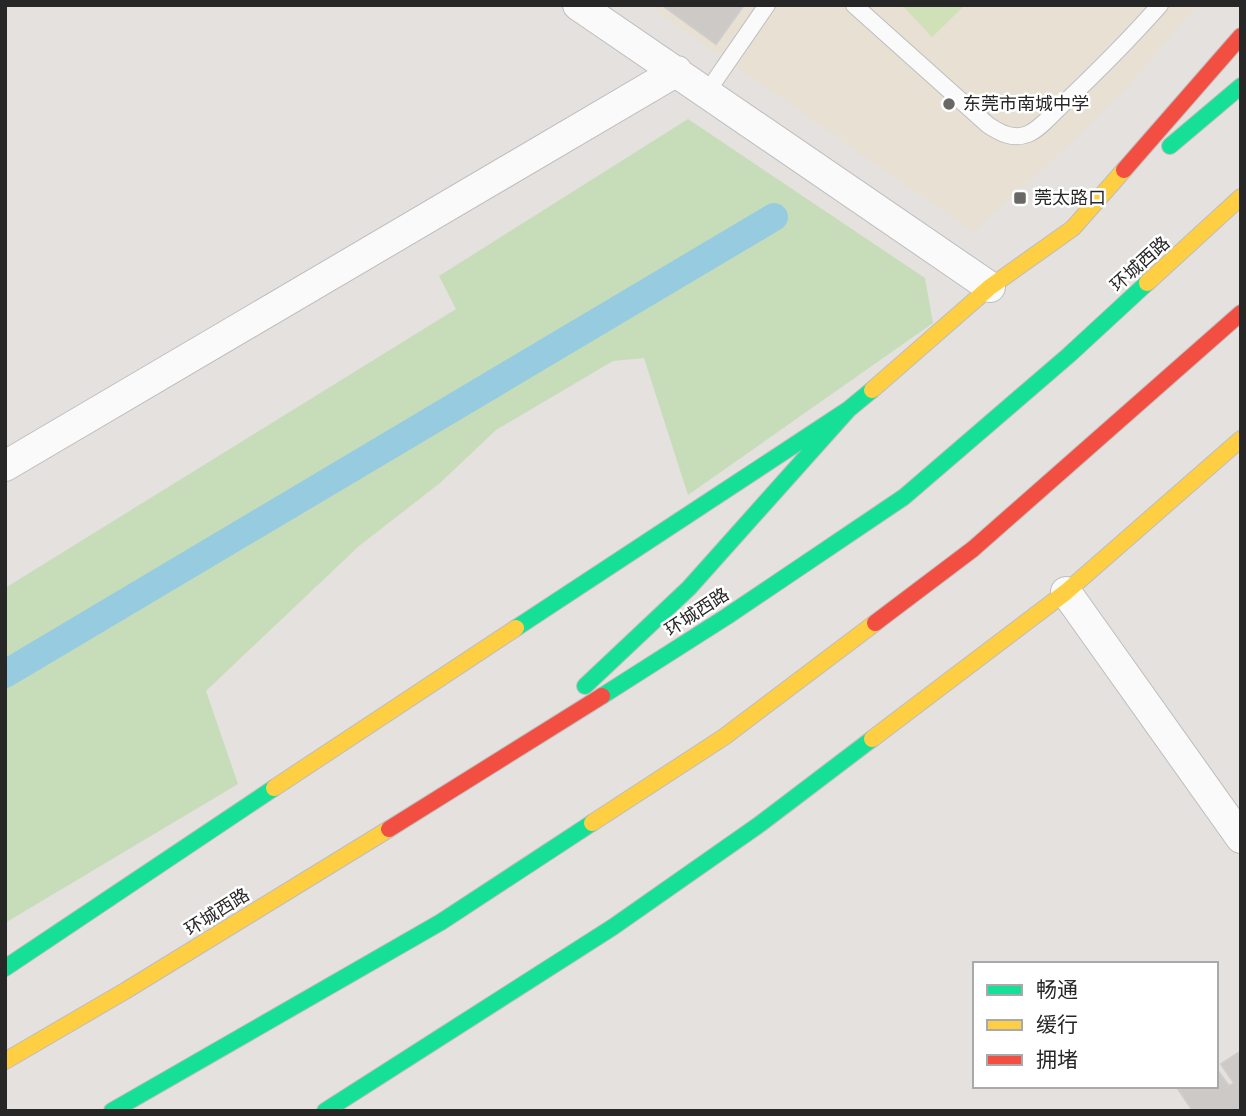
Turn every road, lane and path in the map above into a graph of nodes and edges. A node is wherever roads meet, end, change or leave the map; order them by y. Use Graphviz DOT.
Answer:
graph roads {
  1 [pos="578,5"];
  2 [pos="767,5"];
  3 [pos="854,5"];
  4 [pos="1160,5"];
  5 [pos="1241,36"];
  6 [pos="677,71"];
  7 [pos="1241,86"];
  8 [pos="707,92"];
  9 [pos="1241,197"];
  10 [pos="1073,228"];
  11 [pos="990,287"];
  12 [pos="1241,313"];
  13 [pos="849,409"];
  14 [pos="1241,439"];
  15 [pos="5,466"];
  16 [pos="1066,592"];
  17 [pos="522,747"];
  18 [pos="1241,838"];
  19 [pos="5,968"];
  20 [pos="5,1061"];
  21 [pos="112,1111"];
  22 [pos="325,1111"];
  1 -- 6 [label="street"];
  2 -- 8 [label="lane"];
  3 -- 4 [label="lane"];
  5 -- 10 [label="main road"];
  6 -- 8 [label="street"];
  6 -- 15 [label="street"];
  7 -- 10 [label="main road"];
  8 -- 11 [label="street"];
  9 -- 17 [label="main road, 环城西路"];
  10 -- 11 [label="main road"];
  11 -- 13 [label="main road"];
  12 -- 21 [label="main road"];
  13 -- 17 [label="main road"];
  13 -- 19 [label="main road"];
  14 -- 16 [label="main road"];
  16 -- 18 [label="street"];
  16 -- 22 [label="main road"];
  17 -- 20 [label="main road, 环城西路"];
}
